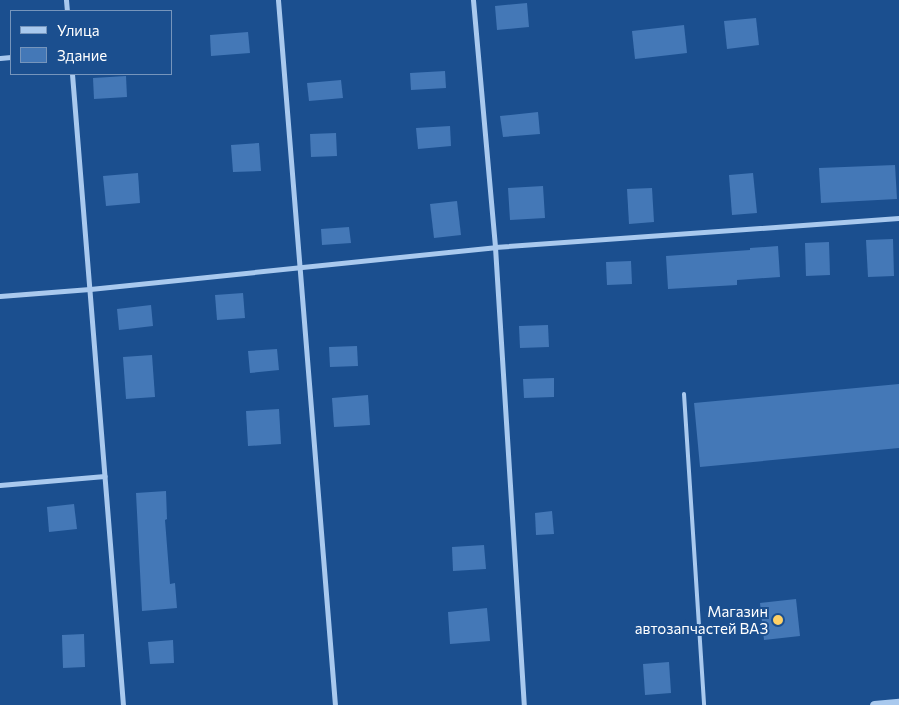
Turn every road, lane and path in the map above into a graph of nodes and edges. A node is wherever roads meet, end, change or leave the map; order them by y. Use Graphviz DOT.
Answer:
graph roads {
  1 [pos="278,0"];
  2 [pos="473,0"];
  3 [pos="72,75"];
  4 [pos="899,218"];
  5 [pos="495,247"];
  6 [pos="300,267"];
  7 [pos="90,290"];
  8 [pos="0,296"];
  9 [pos="684,394"];
  10 [pos="105,476"];
  11 [pos="0,485"];
  12 [pos="899,703"];
  13 [pos="123,705"];
  14 [pos="335,705"];
  15 [pos="524,705"];
  16 [pos="704,705"];
  17 [pos="874,705"];
  1 -- 6 [label="street"];
  2 -- 5 [label="street"];
  3 -- 7 [label="street"];
  4 -- 5 [label="street"];
  5 -- 6 [label="street"];
  5 -- 15 [label="street"];
  6 -- 7 [label="street"];
  6 -- 14 [label="street"];
  7 -- 8 [label="street"];
  7 -- 10 [label="street"];
  9 -- 16 [label="lane"];
  10 -- 11 [label="street"];
  10 -- 13 [label="street"];
  12 -- 17 [label="street"];
}
